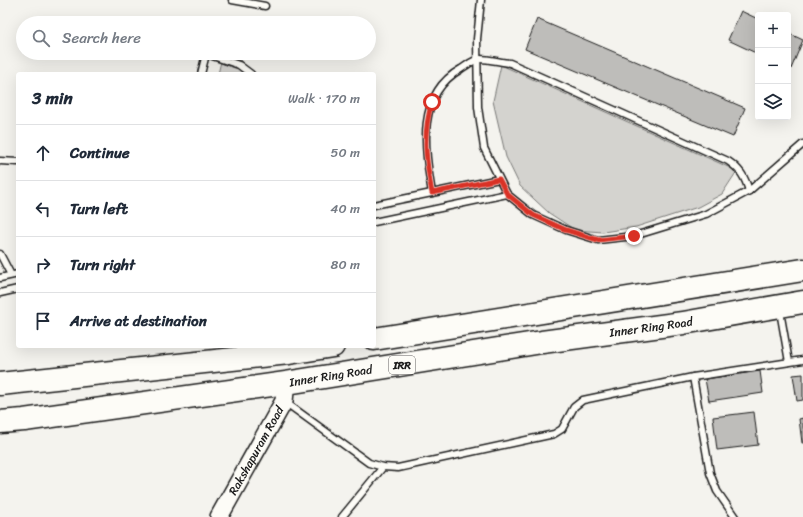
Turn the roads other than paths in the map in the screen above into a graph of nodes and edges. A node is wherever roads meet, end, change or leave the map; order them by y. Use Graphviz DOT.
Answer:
graph roads {
  1 [pos="232,0"];
  2 [pos="481,0"];
  3 [pos="265,6"];
  4 [pos="478,59"];
  5 [pos="204,60"];
  6 [pos="225,60"];
  7 [pos="201,72"];
  8 [pos="248,72"];
  9 [pos="803,144"];
  10 [pos="0,161"];
  11 [pos="16,162"];
  12 [pos="499,179"];
  13 [pos="749,190"];
  14 [pos="432,193"];
  15 [pos="507,194"];
  16 [pos="376,205"];
  17 [pos="376,222"];
  18 [pos="0,254"];
  19 [pos="803,270"];
  20 [pos="15,275"];
  21 [pos="0,278"];
  22 [pos="16,289"];
  23 [pos="0,293"];
  24 [pos="803,302"];
  25 [pos="779,306"];
  26 [pos="376,339"];
  27 [pos="320,348"];
  28 [pos="803,360"];
  29 [pos="789,362"];
  30 [pos="693,377"];
  31 [pos="0,384"];
  32 [pos="285,392"];
  33 [pos="0,422"];
  34 [pos="383,467"];
  35 [pos="219,517"];
  36 [pos="342,517"];
  37 [pos="735,517"];
  1 -- 3 [label="lane"];
  2 -- 4 [label="lane"];
  4 -- 12 [label="lane"];
  4 -- 13 [label="lane"];
  4 -- 14 [label="lane"];
  5 -- 7 [label="lane"];
  6 -- 8 [label="lane"];
  9 -- 13 [label="lane"];
  10 -- 11 [label="lane"];
  12 -- 14 [label="lane"];
  12 -- 15 [label="lane"];
  13 -- 15 [label="lane"];
  14 -- 16 [label="lane"];
  15 -- 17 [label="lane"];
  18 -- 20 [label="lane"];
  19 -- 26 [label="highway"];
  20 -- 21 [label="lane"];
  22 -- 23 [label="lane"];
  24 -- 25 [label="highway, Inner Ring Road / IRR"];
  25 -- 29 [label="lane"];
  25 -- 32 [label="highway, Inner Ring Road / IRR"];
  27 -- 31 [label="highway"];
  28 -- 29 [label="lane"];
  29 -- 30 [label="lane"];
  30 -- 34 [label="lane"];
  30 -- 37 [label="lane"];
  32 -- 33 [label="highway, Inner Ring Road / IRR"];
  32 -- 34 [label="lane"];
  32 -- 35 [label="street, Rakshapuram Road"];
  34 -- 36 [label="lane"];
}
